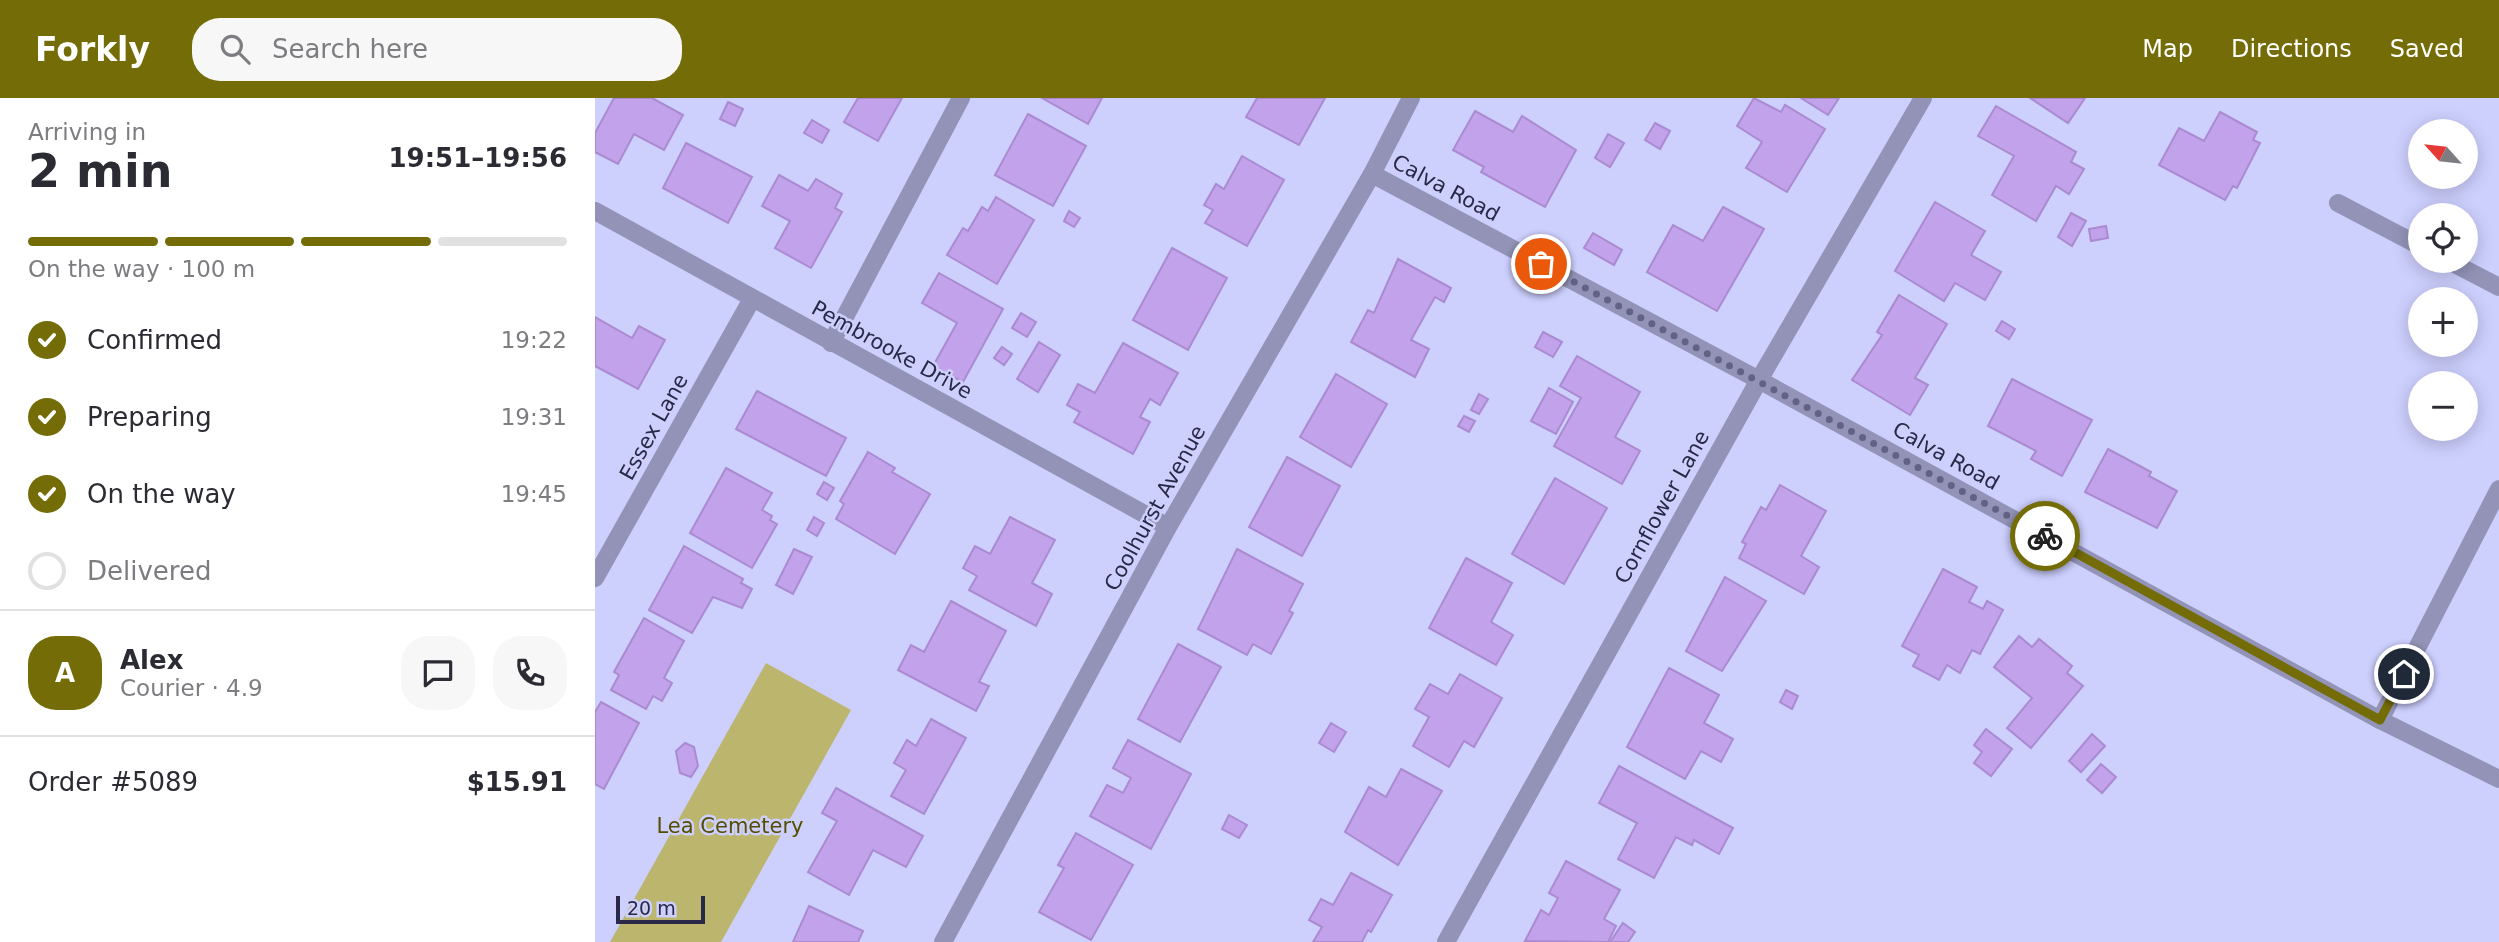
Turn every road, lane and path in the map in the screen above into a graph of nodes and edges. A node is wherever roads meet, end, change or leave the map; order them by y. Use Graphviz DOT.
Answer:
graph roads {
  1 [pos="961,98"];
  2 [pos="1411,98"];
  3 [pos="1923,98"];
  4 [pos="1371,174"];
  5 [pos="2338,203"];
  6 [pos="595,211"];
  7 [pos="2408,240"];
  8 [pos="2472,273"];
  9 [pos="2499,287"];
  10 [pos="752,299"];
  11 [pos="831,343"];
  12 [pos="1759,380"];
  13 [pos="2499,489"];
  14 [pos="1168,527"];
  15 [pos="595,578"];
  16 [pos="2380,720"];
  17 [pos="2499,779"];
  18 [pos="943,942"];
  19 [pos="1446,942"];
  1 -- 11 [label="street"];
  2 -- 4 [label="street, Coolhurst Avenue"];
  3 -- 12 [label="street, Cornflower Lane"];
  4 -- 12 [label="street, Calva Road"];
  4 -- 14 [label="street, Coolhurst Avenue"];
  5 -- 7 [label="street"];
  6 -- 10 [label="street, Pembrooke Drive"];
  8 -- 9 [label="street"];
  10 -- 11 [label="street, Pembrooke Drive"];
  10 -- 15 [label="street, Essex Lane"];
  11 -- 14 [label="street, Pembrooke Drive"];
  12 -- 16 [label="street, Calva Road"];
  12 -- 19 [label="street, Cornflower Lane"];
  13 -- 16 [label="street"];
  14 -- 18 [label="street, Coolhurst Avenue"];
  16 -- 17 [label="street, Calva Road"];
}
